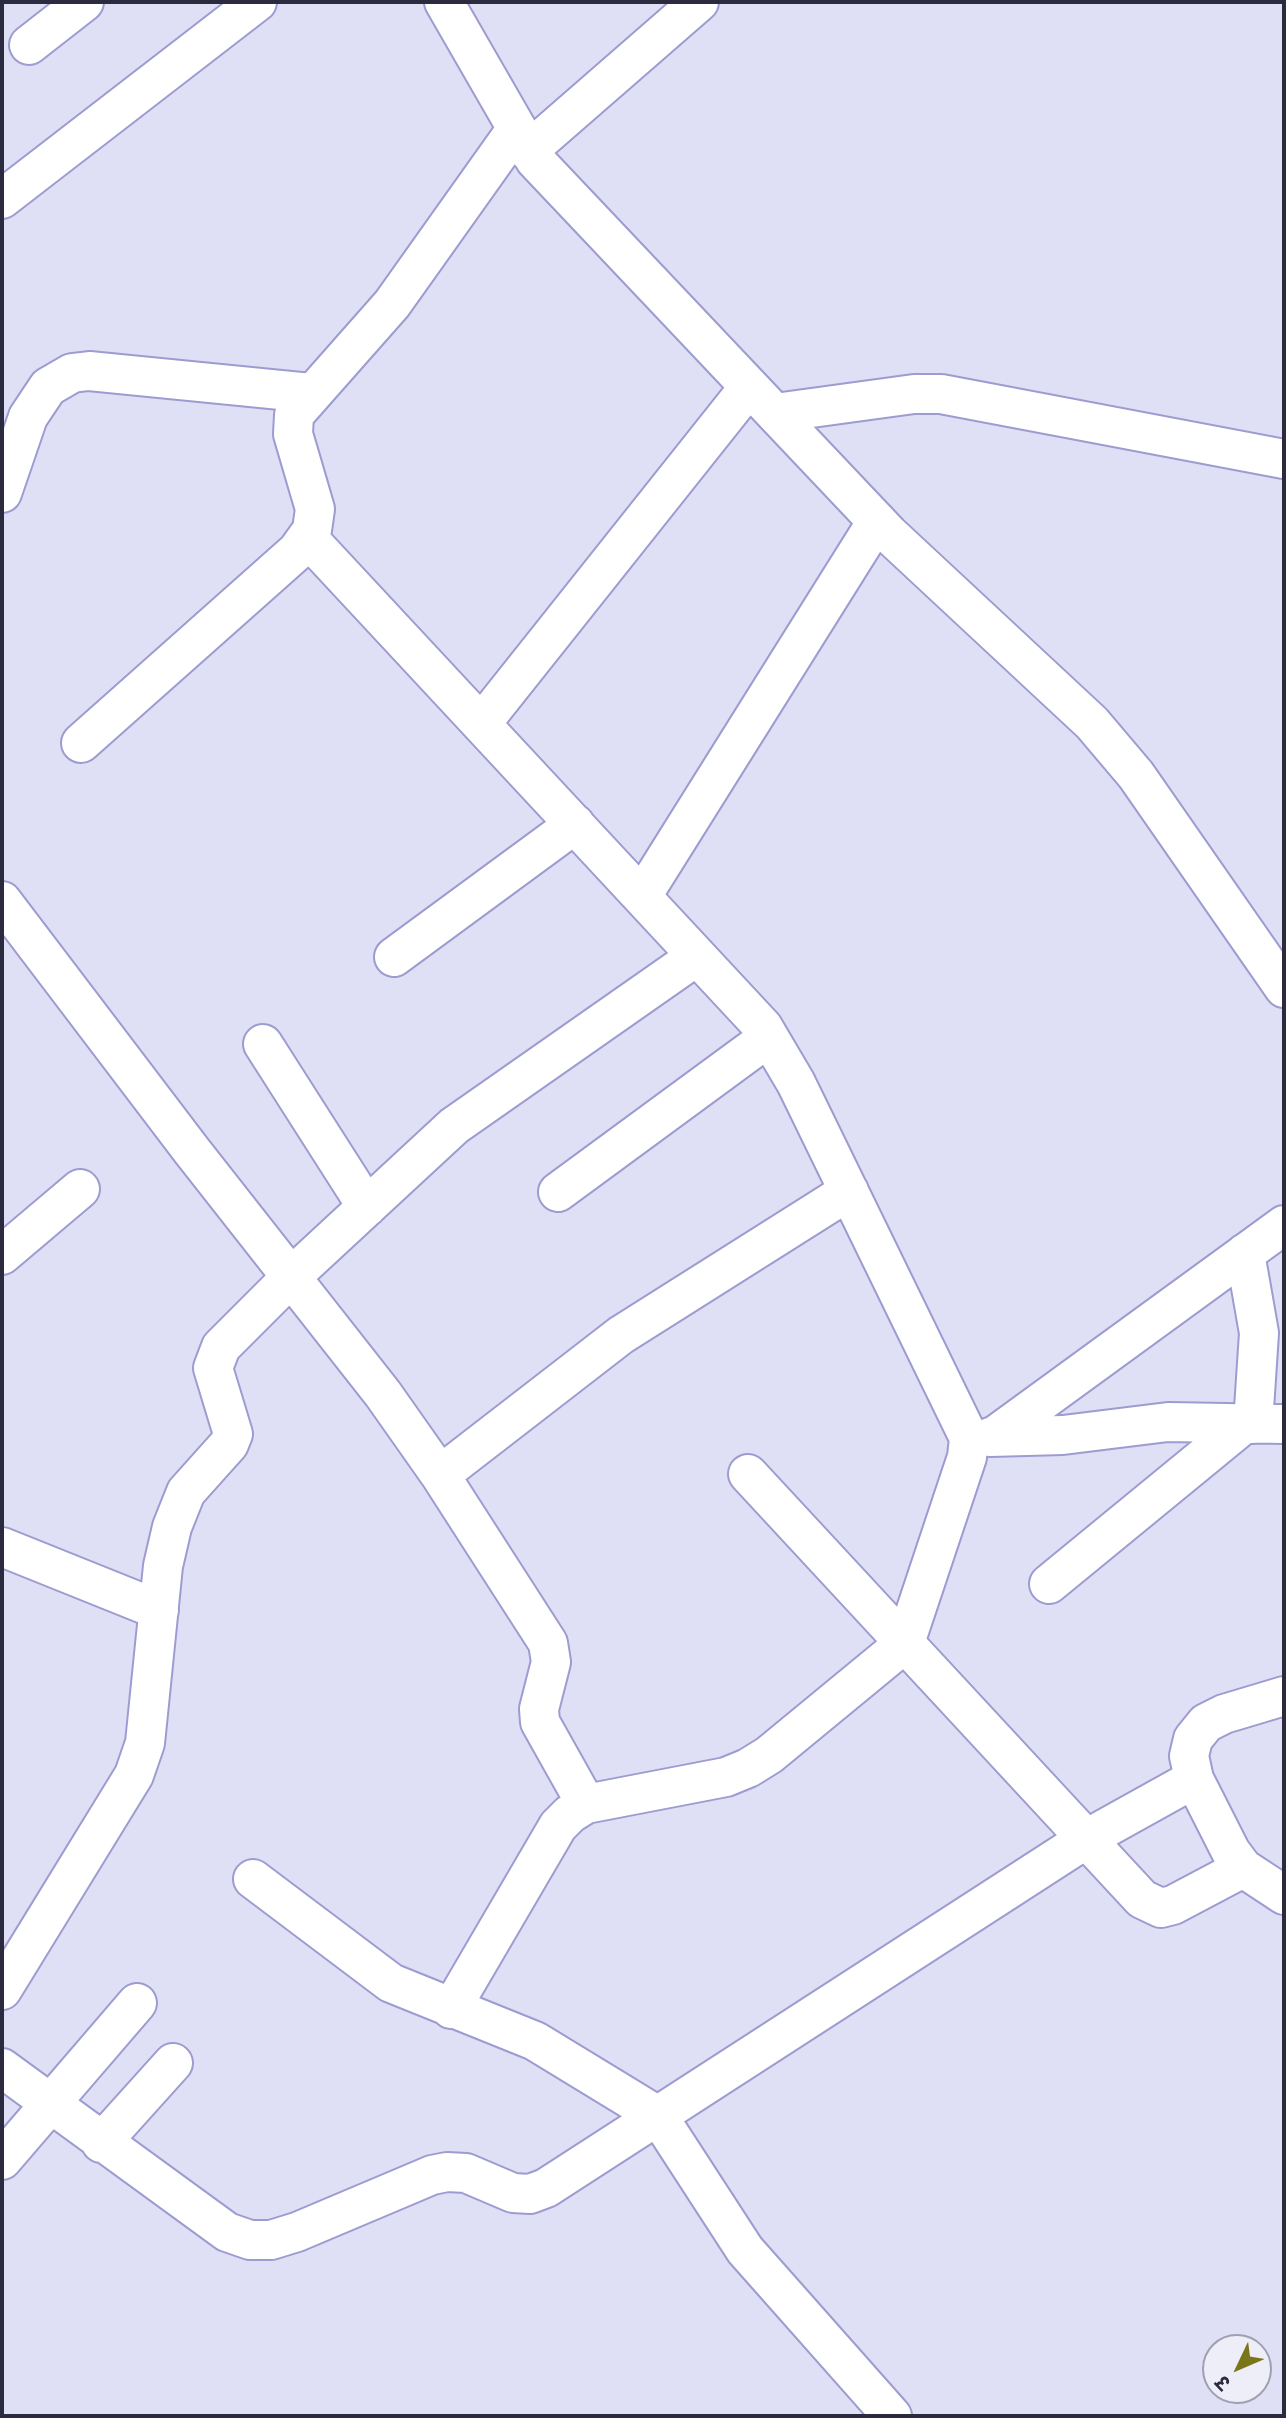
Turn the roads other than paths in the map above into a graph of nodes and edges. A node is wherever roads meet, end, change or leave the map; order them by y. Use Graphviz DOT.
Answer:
graph roads {
  1 [pos="84,2"];
  2 [pos="257,2"];
  3 [pos="699,2"];
  4 [pos="459,8"];
  5 [pos="29,45"];
  6 [pos="522,141"];
  7 [pos="2,199"];
  8 [pos="311,393"];
  9 [pos="762,400"];
  10 [pos="1284,459"];
  11 [pos="2,493"];
  12 [pos="877,521"];
  13 [pos="307,537"];
  14 [pos="481,724"];
  15 [pos="81,743"];
  16 [pos="575,824"];
  17 [pos="642,896"];
  18 [pos="2,901"];
  19 [pos="394,957"];
  20 [pos="697,957"];
  21 [pos="1284,988"];
  22 [pos="769,1037"];
  23 [pos="263,1044"];
  24 [pos="79,1188"];
  25 [pos="849,1191"];
  26 [pos="558,1192"];
  27 [pos="366,1207"];
  28 [pos="1284,1225"];
  29 [pos="1245,1253"];
  30 [pos="2,1255"];
  31 [pos="291,1277"];
  32 [pos="1261,1424"];
  33 [pos="981,1438"];
  34 [pos="748,1474"];
  35 [pos="440,1475"];
  36 [pos="2,1546"];
  37 [pos="1049,1584"];
  38 [pos="159,1610"];
  39 [pos="905,1643"];
  40 [pos="1284,1696"];
  41 [pos="1194,1779"];
  42 [pos="586,1804"];
  43 [pos="1087,1839"];
  44 [pos="1243,1868"];
  45 [pos="253,1879"];
  46 [pos="1284,1895"];
  47 [pos="2,1990"];
  48 [pos="136,2003"];
  49 [pos="451,2009"];
  50 [pos="173,2063"];
  51 [pos="2,2068"];
  52 [pos="48,2105"];
  53 [pos="658,2116"];
  54 [pos="101,2143"];
  55 [pos="2,2160"];
  56 [pos="892,2416"];
  1 -- 5 [label="street"];
  2 -- 7 [label="street"];
  3 -- 6 [label="street"];
  4 -- 6 [label="street"];
  6 -- 8 [label="street"];
  6 -- 9 [label="street"];
  8 -- 11 [label="street"];
  8 -- 13 [label="street"];
  9 -- 10 [label="street"];
  9 -- 12 [label="street"];
  9 -- 14 [label="street"];
  12 -- 17 [label="street"];
  12 -- 21 [label="street"];
  13 -- 14 [label="street"];
  13 -- 15 [label="street"];
  14 -- 16 [label="street"];
  16 -- 17 [label="street"];
  16 -- 19 [label="street"];
  17 -- 20 [label="street"];
  18 -- 31 [label="street"];
  20 -- 22 [label="street"];
  20 -- 27 [label="street"];
  22 -- 25 [label="street"];
  22 -- 26 [label="street"];
  23 -- 27 [label="street"];
  24 -- 30 [label="street"];
  25 -- 33 [label="street"];
  25 -- 35 [label="street"];
  27 -- 31 [label="street"];
  28 -- 29 [label="street"];
  29 -- 32 [label="street"];
  29 -- 33 [label="street"];
  31 -- 35 [label="street"];
  31 -- 38 [label="street"];
  32 -- 33 [label="street"];
  32 -- 37 [label="street"];
  33 -- 39 [label="street"];
  34 -- 39 [label="street"];
  35 -- 42 [label="street"];
  36 -- 38 [label="street"];
  38 -- 47 [label="street"];
  39 -- 42 [label="street"];
  39 -- 43 [label="street"];
  40 -- 41 [label="street"];
  41 -- 43 [label="street"];
  41 -- 44 [label="street"];
  42 -- 49 [label="street"];
  43 -- 44 [label="street"];
  43 -- 53 [label="street"];
  44 -- 46 [label="street"];
  45 -- 49 [label="street"];
  48 -- 52 [label="street"];
  49 -- 53 [label="street"];
  50 -- 54 [label="street"];
  51 -- 52 [label="street"];
  52 -- 54 [label="street"];
  52 -- 55 [label="street"];
  53 -- 54 [label="street"];
  53 -- 56 [label="street"];
}
